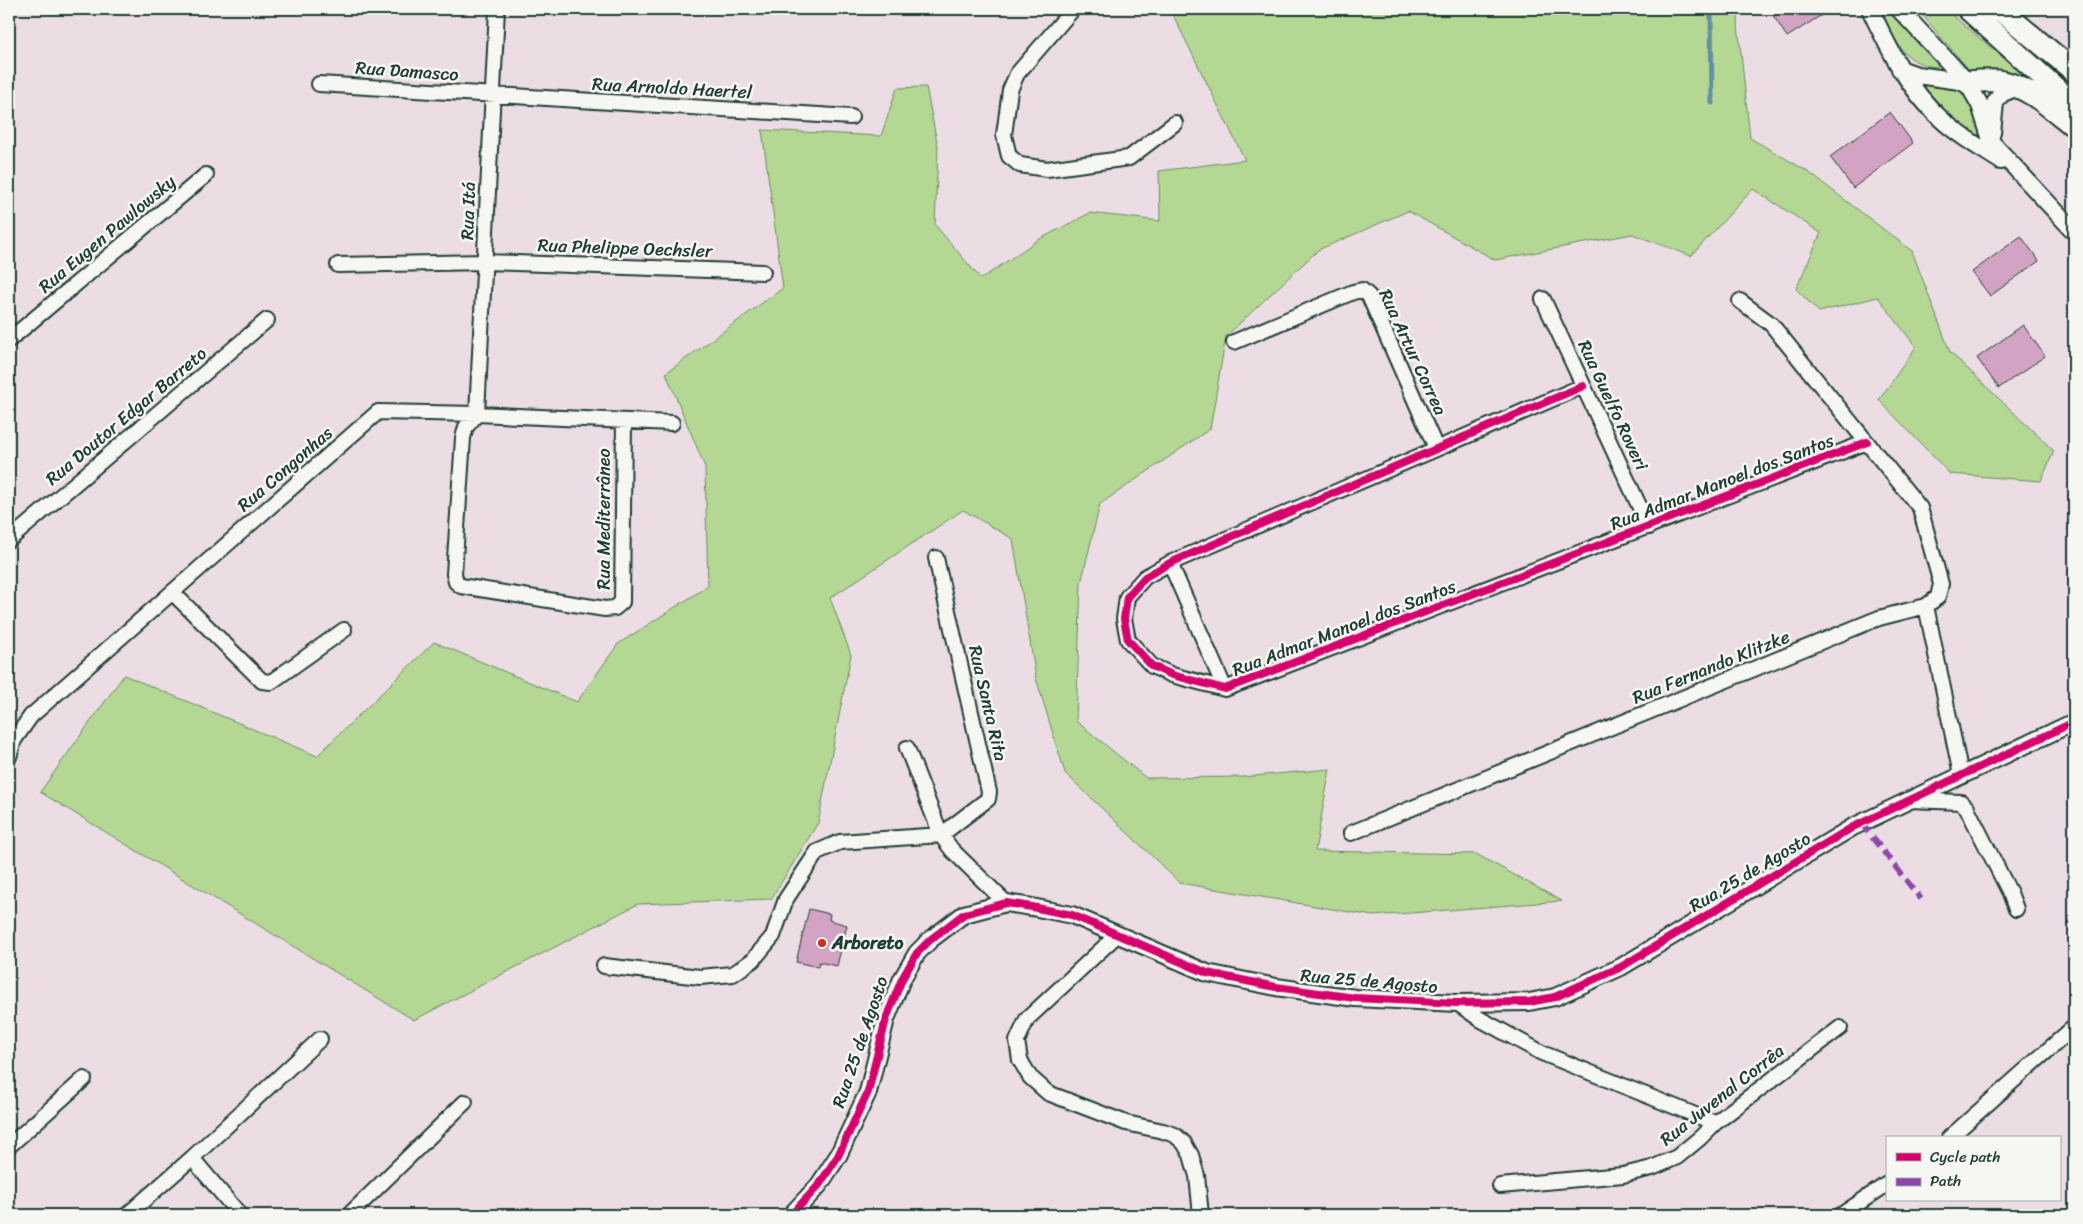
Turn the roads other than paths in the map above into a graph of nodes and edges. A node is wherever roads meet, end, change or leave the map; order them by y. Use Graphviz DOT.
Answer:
graph roads {
  1 [pos="497,9"];
  2 [pos="1073,9"];
  3 [pos="1870,9"];
  4 [pos="1899,9"];
  5 [pos="1968,9"];
  6 [pos="1999,9"];
  7 [pos="2020,9"];
  8 [pos="2053,53"];
  9 [pos="1900,69"];
  10 [pos="2074,71"];
  11 [pos="1967,82"];
  12 [pos="319,84"];
  13 [pos="2017,87"];
  14 [pos="492,95"];
  15 [pos="2074,104"];
  16 [pos="850,117"];
  17 [pos="1175,123"];
  18 [pos="2074,126"];
  19 [pos="1992,143"];
  20 [pos="2022,174"];
  21 [pos="206,175"];
  22 [pos="2074,231"];
  23 [pos="485,262"];
  24 [pos="338,265"];
  25 [pos="763,272"];
  26 [pos="1543,299"];
  27 [pos="1740,301"];
  28 [pos="267,320"];
  29 [pos="9,340"];
  30 [pos="1234,342"];
  31 [pos="1583,386"];
  32 [pos="476,414"];
  33 [pos="624,422"];
  34 [pos="672,423"];
  35 [pos="1867,442"];
  36 [pos="1436,448"];
  37 [pos="1649,527"];
  38 [pos="9,540"];
  39 [pos="936,558"];
  40 [pos="1170,563"];
  41 [pos="173,593"];
  42 [pos="1926,606"];
  43 [pos="344,630"];
  44 [pos="1225,689"];
  45 [pos="2074,722"];
  46 [pos="908,748"];
  47 [pos="9,757"];
  48 [pos="1961,775"];
  49 [pos="1909,800"];
  50 [pos="1350,833"];
  51 [pos="942,835"];
  52 [pos="1006,904"];
  53 [pos="2016,909"];
  54 [pos="1117,934"];
  55 [pos="604,966"];
  56 [pos="1457,1003"];
  57 [pos="2074,1027"];
  58 [pos="1840,1028"];
  59 [pos="320,1039"];
  60 [pos="84,1079"];
  61 [pos="465,1102"];
  62 [pos="1715,1123"];
  63 [pos="1951,1136"];
  64 [pos="9,1146"];
  65 [pos="192,1158"];
  66 [pos="1886,1185"];
  67 [pos="1500,1186"];
  68 [pos="127,1215"];
  69 [pos="240,1215"];
  70 [pos="349,1215"];
  71 [pos="791,1215"];
  72 [pos="1201,1215"];
  73 [pos="1841,1215"];
  1 -- 14 [label="street, Rua Itá"];
  2 -- 17 [label="street"];
  3 -- 9 [label="street"];
  4 -- 11 [label="street"];
  5 -- 15 [label="main road"];
  6 -- 8 [label="main road"];
  7 -- 8 [label="main road"];
  8 -- 10 [label="main road"];
  9 -- 11 [label="street"];
  9 -- 20 [label="street"];
  11 -- 13 [label="main road"];
  11 -- 19 [label="street"];
  12 -- 14 [label="street, Rua Damasco"];
  13 -- 18 [label="main road"];
  13 -- 19 [label="street"];
  14 -- 16 [label="street, Rua Arnoldo Haertel"];
  14 -- 23 [label="street, Rua Itá"];
  19 -- 20 [label="street"];
  20 -- 22 [label="street"];
  21 -- 29 [label="street, Rua Eugen Pawlowsky"];
  23 -- 24 [label="street, Rua Phelippe Oechsler"];
  23 -- 25 [label="street, Rua Phelippe Oechsler"];
  23 -- 32 [label="street, Rua Itá"];
  26 -- 31 [label="street, Rua Guelfo Roveri"];
  27 -- 35 [label="street"];
  28 -- 38 [label="street, Rua Doutor Edgar Barreto"];
  30 -- 36 [label="street, Rua Artur Correa"];
  31 -- 36 [label="street, Rua Admar Manoel dos Santos"];
  31 -- 37 [label="street, Rua Guelfo Roveri"];
  32 -- 33 [label="street, Rua Congonhas"];
  32 -- 33 [label="street, Rua Mediterrâneo"];
  32 -- 41 [label="street, Rua Congonhas"];
  33 -- 34 [label="street, Rua Congonhas"];
  35 -- 37 [label="street, Rua Admar Manoel dos Santos"];
  35 -- 42 [label="street"];
  36 -- 40 [label="street, Rua Admar Manoel dos Santos"];
  37 -- 44 [label="street, Rua Admar Manoel dos Santos"];
  39 -- 51 [label="street, Rua Santa Rita"];
  40 -- 44 [label="street"];
  40 -- 44 [label="street, Rua Admar Manoel dos Santos"];
  41 -- 43 [label="street"];
  41 -- 47 [label="street, Rua Congonhas"];
  42 -- 48 [label="street"];
  42 -- 50 [label="street, Rua Fernando Klitzke"];
  45 -- 48 [label="street, Rua 25 de Agosto"];
  46 -- 51 [label="street"];
  48 -- 49 [label="street, Rua 25 de Agosto"];
  49 -- 53 [label="street"];
  49 -- 56 [label="street, Rua 25 de Agosto"];
  51 -- 52 [label="street"];
  51 -- 55 [label="street"];
  52 -- 54 [label="street, Rua 25 de Agosto"];
  52 -- 71 [label="street, Rua 25 de Agosto"];
  54 -- 56 [label="street, Rua 25 de Agosto"];
  54 -- 72 [label="street"];
  56 -- 62 [label="street"];
  57 -- 63 [label="street"];
  58 -- 62 [label="street, Rua Juvenal Corrêa"];
  59 -- 65 [label="street"];
  60 -- 64 [label="street"];
  61 -- 70 [label="street"];
  62 -- 67 [label="street, Rua Juvenal Corrêa"];
  65 -- 68 [label="street"];
  65 -- 69 [label="street"];
  66 -- 73 [label="street"];
}
